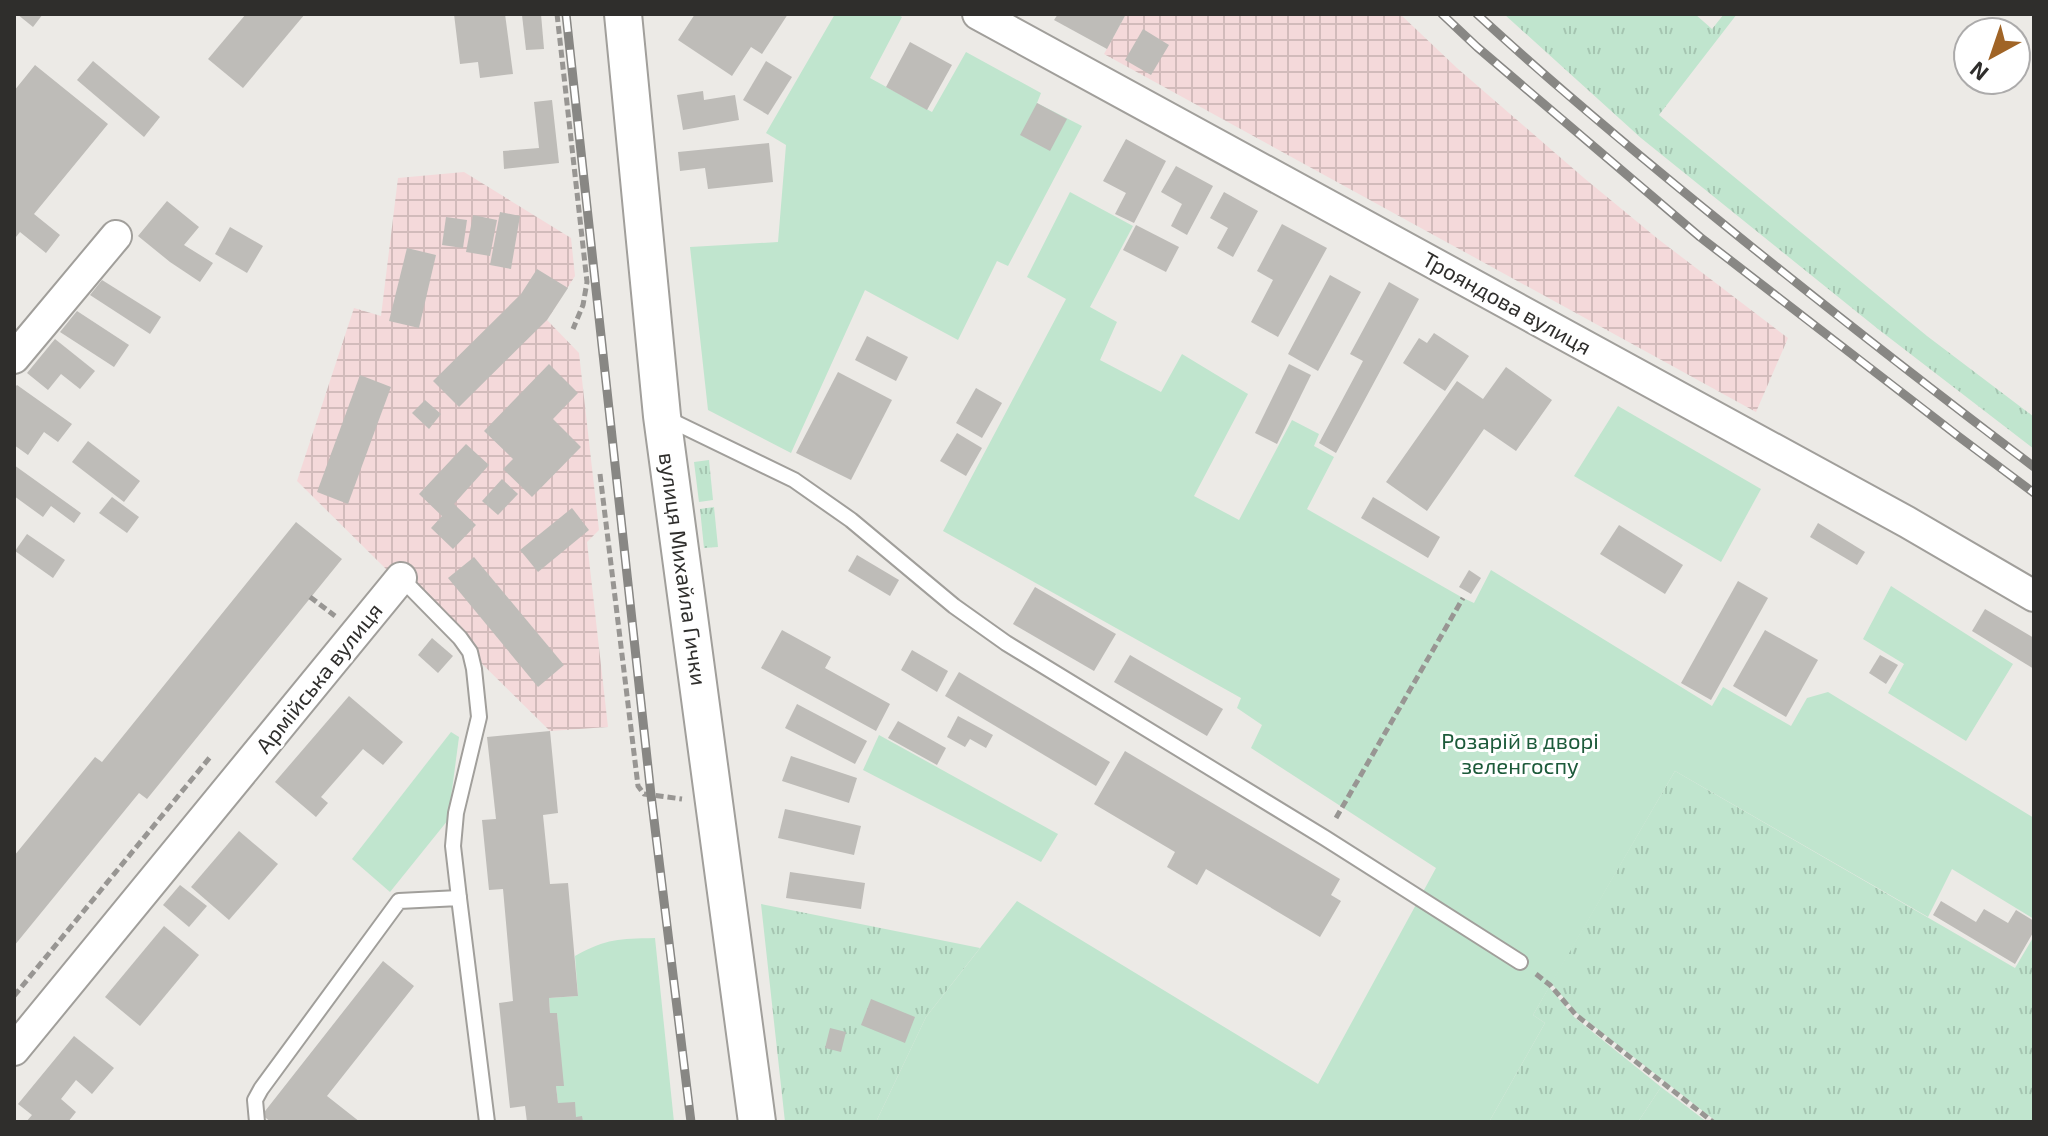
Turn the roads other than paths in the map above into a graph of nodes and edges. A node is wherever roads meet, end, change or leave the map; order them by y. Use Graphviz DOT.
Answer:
graph roads {
  1 [pos="623,14"];
  2 [pos="978,14"];
  3 [pos="116,236"];
  4 [pos="14,358"];
  5 [pos="662,416"];
  6 [pos="401,578"];
  7 [pos="2034,596"];
  8 [pos="459,898"];
  9 [pos="1520,962"];
  10 [pos="14,1050"];
  11 [pos="257,1122"];
  12 [pos="487,1122"];
  13 [pos="757,1122"];
  1 -- 5 [label="street, вулиця Михайла Гички"];
  2 -- 7 [label="street, Трояндова вулиця"];
  3 -- 4 [label="street"];
  5 -- 9 [label="lane"];
  5 -- 13 [label="street, вулиця Михайла Гички"];
  6 -- 8 [label="lane, Армійська вулиця"];
  6 -- 10 [label="street, Армійська вулиця"];
  8 -- 11 [label="lane"];
  8 -- 12 [label="lane, Армійська вулиця"];
}
